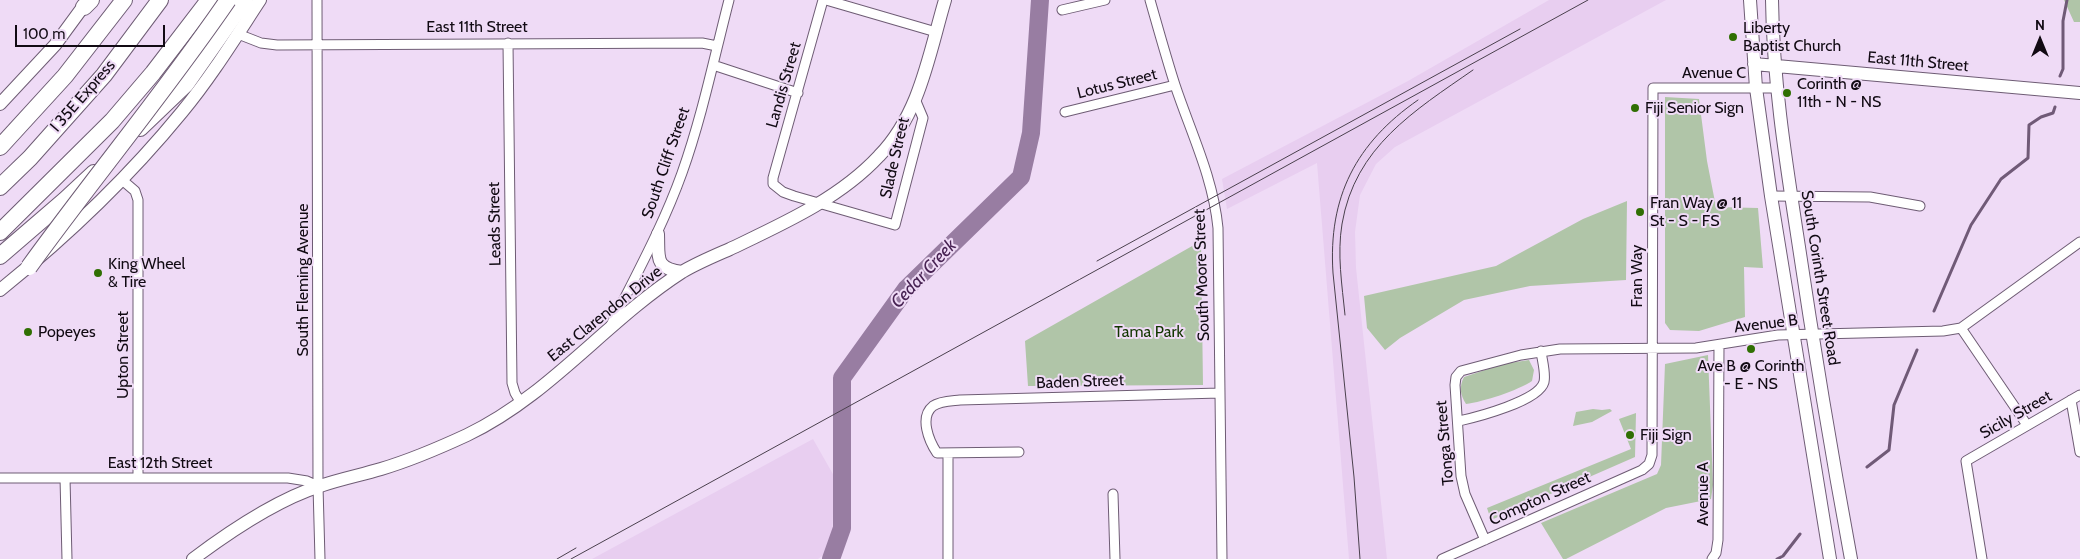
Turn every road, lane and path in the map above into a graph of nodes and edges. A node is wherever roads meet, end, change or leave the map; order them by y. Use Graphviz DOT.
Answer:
graph roads {
  1 [pos="124,0"];
  2 [pos="160,0"];
  3 [pos="209,0"];
  4 [pos="228,0"];
  5 [pos="245,0"];
  6 [pos="260,0"];
  7 [pos="317,0"];
  8 [pos="729,0"];
  9 [pos="824,0"];
  10 [pos="945,0"];
  11 [pos="1105,0"];
  12 [pos="1150,0"];
  13 [pos="1750,0"];
  14 [pos="1772,0"];
  15 [pos="88,2"];
  16 [pos="1062,10"];
  17 [pos="936,32"];
  18 [pos="238,34"];
  19 [pos="318,44"];
  20 [pos="508,44"];
  21 [pos="717,46"];
  22 [pos="1754,64"];
  23 [pos="713,66"];
  24 [pos="1775,66"];
  25 [pos="1175,85"];
  26 [pos="1653,88"];
  27 [pos="1756,88"];
  28 [pos="1776,88"];
  29 [pos="798,93"];
  30 [pos="2080,93"];
  31 [pos="915,99"];
  32 [pos="0,104"];
  33 [pos="1065,112"];
  34 [pos="0,146"];
  35 [pos="121,180"];
  36 [pos="0,187"];
  37 [pos="1771,196"];
  38 [pos="1791,197"];
  39 [pos="820,203"];
  40 [pos="1920,206"];
  41 [pos="0,232"];
  42 [pos="658,234"];
  43 [pos="2080,242"];
  44 [pos="0,256"];
  45 [pos="29,267"];
  46 [pos="682,272"];
  47 [pos="0,290"];
  48 [pos="610,327"];
  49 [pos="1961,328"];
  50 [pos="1811,334"];
  51 [pos="1792,335"];
  52 [pos="1719,345"];
  53 [pos="1652,349"];
  54 [pos="1542,351"];
  55 [pos="1461,371"];
  56 [pos="1220,393"];
  57 [pos="2080,395"];
  58 [pos="2071,400"];
  59 [pos="521,403"];
  60 [pos="1459,422"];
  61 [pos="2027,426"];
  62 [pos="1019,452"];
  63 [pos="2080,452"];
  64 [pos="948,454"];
  65 [pos="1649,464"];
  66 [pos="138,477"];
  67 [pos="0,478"];
  68 [pos="65,478"];
  69 [pos="318,486"];
  70 [pos="1113,494"];
  71 [pos="1846,535"];
  72 [pos="1826,539"];
  73 [pos="1485,540"];
  74 [pos="1714,556"];
  75 [pos="1449,558"];
  76 [pos="66,559"];
  77 [pos="193,559"];
  78 [pos="320,559"];
  79 [pos="948,559"];
  80 [pos="1115,559"];
  81 [pos="1222,559"];
  82 [pos="1830,559"];
  83 [pos="1851,559"];
  84 [pos="1982,559"];
  1 -- 34 [label="highway"];
  2 -- 36 [label="highway, I 35E Express"];
  3 -- 41 [label="highway"];
  4 -- 45 [label="highway, bridge"];
  5 -- 44 [label="highway"];
  6 -- 18 [label="main road"];
  7 -- 19 [label="street, South Fleming Avenue"];
  8 -- 21 [label="street, South Cliff Street"];
  9 -- 17 [label="street"];
  9 -- 29 [label="street, Landis Street"];
  10 -- 17 [label="main road, East Clarendon Drive"];
  11 -- 16 [label="street"];
  12 -- 25 [label="street, South Moore Street"];
  13 -- 22 [label="main road"];
  14 -- 24 [label="main road, South Corinth Street Road"];
  15 -- 32 [label="main road"];
  17 -- 31 [label="main road, East Clarendon Drive"];
  18 -- 19 [label="street, East 11th Street"];
  18 -- 35 [label="main road"];
  19 -- 20 [label="street, East 11th Street"];
  19 -- 69 [label="street, South Fleming Avenue"];
  20 -- 21 [label="street, East 11th Street"];
  20 -- 59 [label="street, Leads Street"];
  21 -- 23 [label="street, South Cliff Street"];
  22 -- 24 [label="main road, East 11th Street"];
  22 -- 27 [label="main road"];
  23 -- 29 [label="street"];
  23 -- 42 [label="street, South Cliff Street"];
  24 -- 28 [label="main road, South Corinth Street Road"];
  24 -- 30 [label="main road, East 11th Street"];
  25 -- 33 [label="street, Lotus Street"];
  25 -- 56 [label="street, South Moore Street"];
  26 -- 27 [label="street, Avenue C"];
  26 -- 53 [label="street, Fran Way"];
  27 -- 28 [label="street, Avenue C"];
  27 -- 37 [label="main road"];
  28 -- 38 [label="main road, South Corinth Street Road"];
  29 -- 39 [label="street, Landis Street"];
  31 -- 39 [label="main road, East Clarendon Drive"];
  31 -- 39 [label="street, Slade Street"];
  35 -- 45 [label="main road"];
  35 -- 66 [label="street, Upton Street"];
  37 -- 38 [label="street"];
  37 -- 51 [label="main road"];
  38 -- 40 [label="street"];
  38 -- 50 [label="main road, South Corinth Street Road"];
  39 -- 46 [label="main road, East Clarendon Drive"];
  42 -- 46 [label="main road"];
  42 -- 48 [label="street, South Cliff Street"];
  43 -- 49 [label="street, Avenue B"];
  45 -- 47 [label="main road"];
  46 -- 48 [label="main road, East Clarendon Drive"];
  48 -- 59 [label="main road, East Clarendon Drive"];
  49 -- 50 [label="street, Avenue B"];
  49 -- 61 [label="street"];
  50 -- 51 [label="street, Avenue B"];
  50 -- 71 [label="main road, South Corinth Street Road"];
  51 -- 52 [label="street, Avenue B"];
  51 -- 72 [label="main road"];
  52 -- 53 [label="street, Avenue B"];
  52 -- 74 [label="street, Avenue A"];
  53 -- 54 [label="street, Avenue B"];
  53 -- 65 [label="street, Fran Way"];
  54 -- 55 [label="street, Avenue B"];
  54 -- 60 [label="street"];
  55 -- 60 [label="street, Tonga Street"];
  56 -- 64 [label="street, Baden Street"];
  56 -- 81 [label="street, South Moore Street"];
  57 -- 58 [label="street, Sicily Street"];
  58 -- 61 [label="street, Sicily Street"];
  58 -- 63 [label="street"];
  59 -- 69 [label="main road, East Clarendon Drive"];
  60 -- 73 [label="street, Tonga Street"];
  61 -- 84 [label="street, Sicily Street"];
  62 -- 64 [label="street"];
  64 -- 79 [label="street"];
  65 -- 73 [label="street, Compton Street"];
  66 -- 68 [label="street, East 12th Street"];
  66 -- 69 [label="street, East 12th Street"];
  67 -- 68 [label="street, East 12th Street"];
  68 -- 76 [label="street"];
  69 -- 77 [label="main road, East Clarendon Drive"];
  69 -- 78 [label="street, South Fleming Avenue"];
  70 -- 80 [label="street"];
  71 -- 72 [label="main road"];
  71 -- 83 [label="main road, South Corinth Street Road"];
  72 -- 82 [label="main road"];
  73 -- 75 [label="street, Compton Street"];
}
